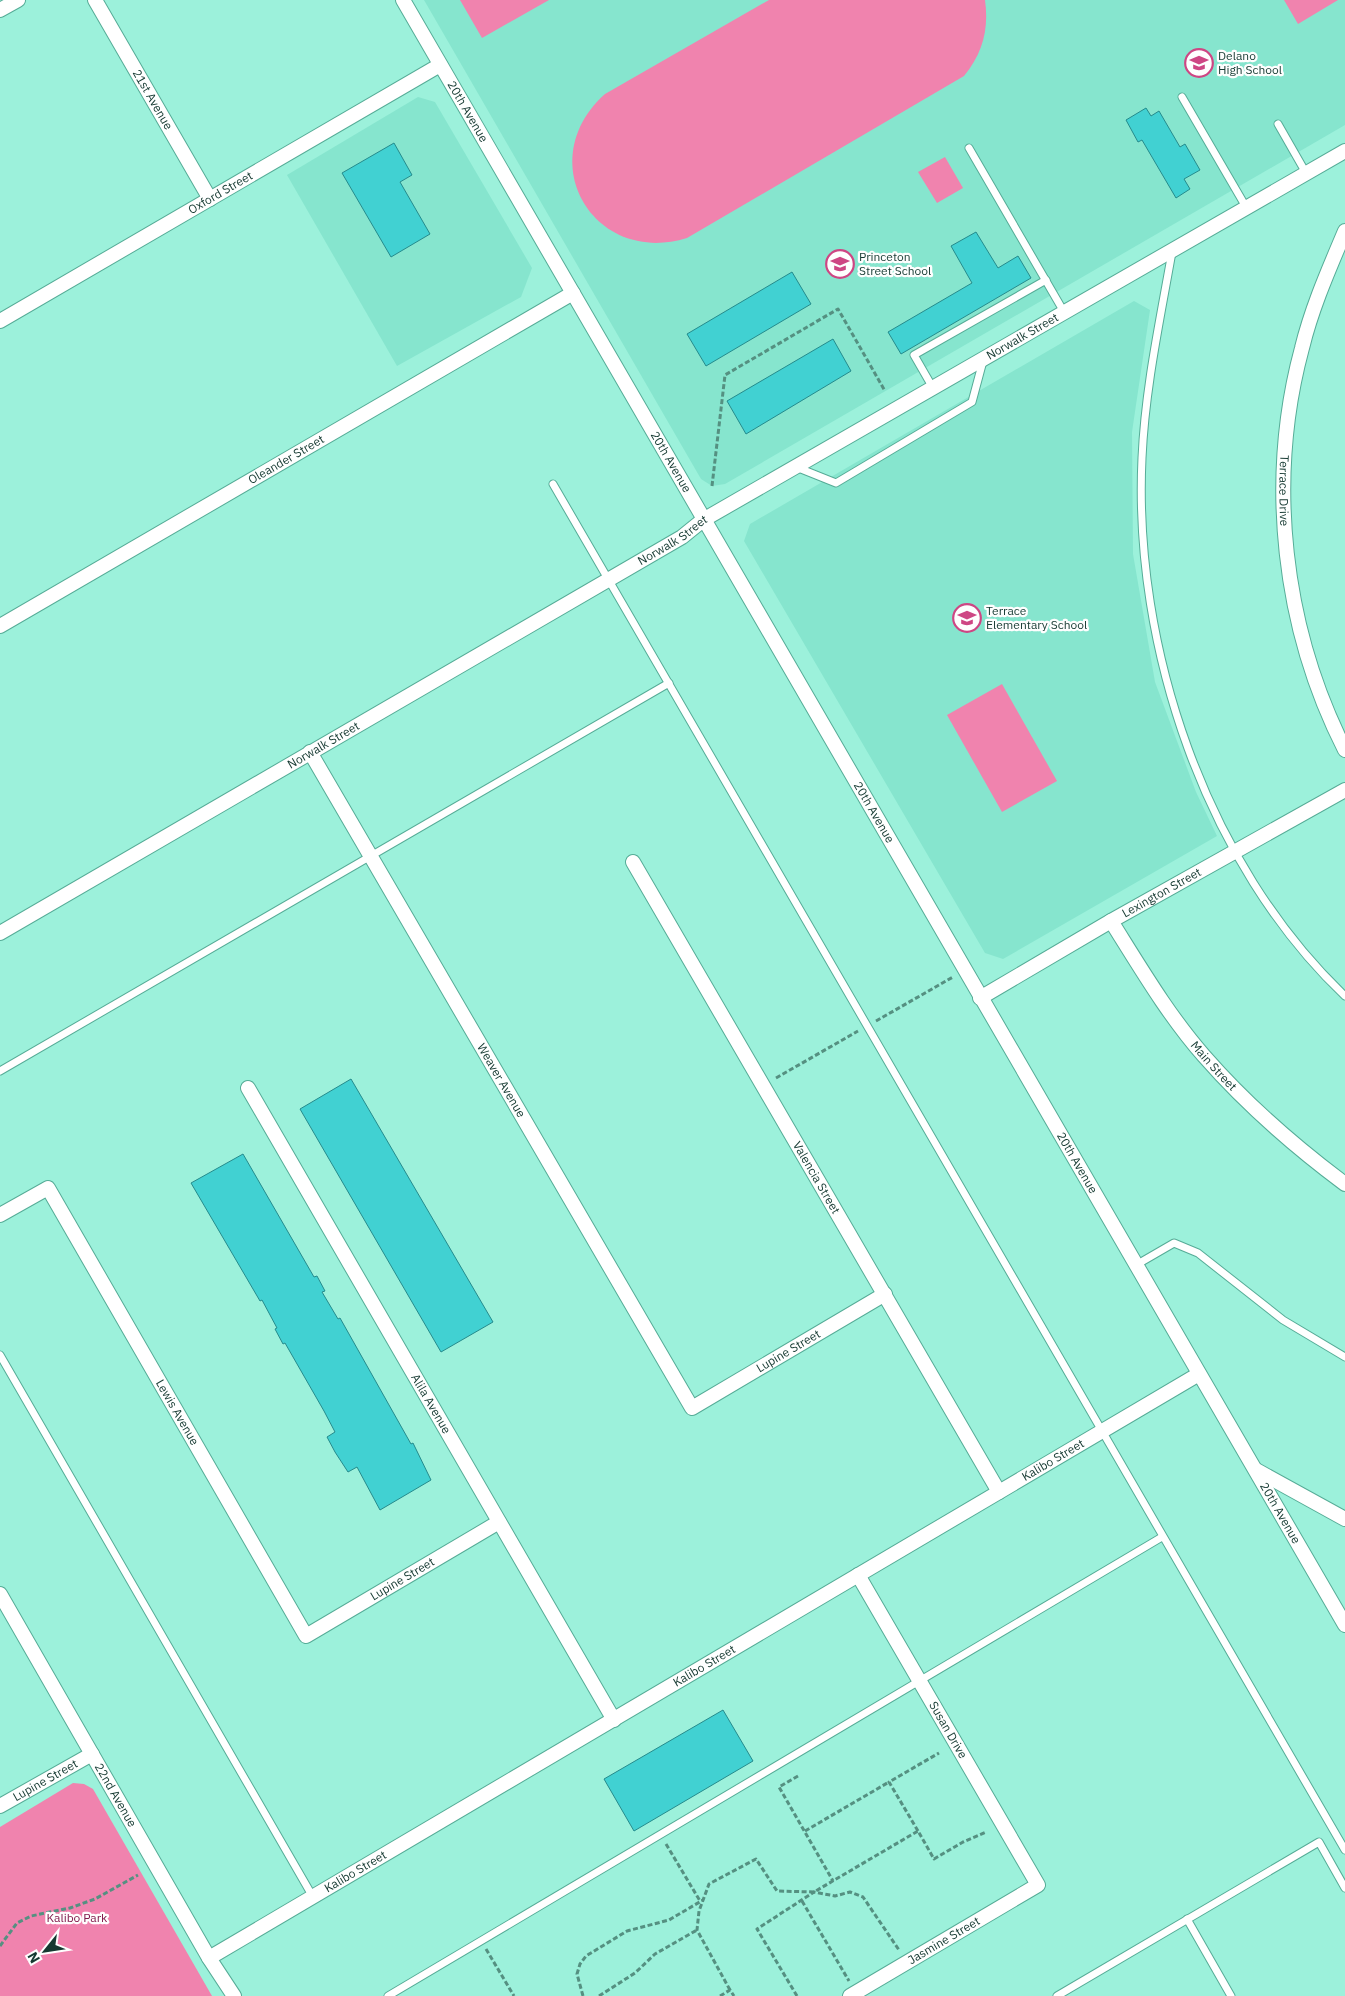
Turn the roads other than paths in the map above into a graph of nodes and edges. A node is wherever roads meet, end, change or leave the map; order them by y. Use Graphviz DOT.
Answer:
graph roads {
  1 [pos="18,0"];
  2 [pos="95,0"];
  3 [pos="403,0"];
  4 [pos="0,10"];
  5 [pos="440,65"];
  6 [pos="1182,97"];
  7 [pos="1278,124"];
  8 [pos="969,148"];
  9 [pos="1345,151"];
  10 [pos="1306,173"];
  11 [pos="210,199"];
  12 [pos="1246,207"];
  13 [pos="1345,230"];
  14 [pos="1172,250"];
  15 [pos="1046,280"];
  16 [pos="573,293"];
  17 [pos="1064,312"];
  18 [pos="0,321"];
  19 [pos="984,359"];
  20 [pos="933,388"];
  21 [pos="795,467"];
  22 [pos="553,484"];
  23 [pos="703,520"];
  24 [pos="608,580"];
  25 [pos="0,626"];
  26 [pos="669,683"];
  27 [pos="1345,750"];
  28 [pos="310,752"];
  29 [pos="1345,790"];
  30 [pos="1235,852"];
  31 [pos="371,856"];
  32 [pos="634,862"];
  33 [pos="1111,921"];
  34 [pos="0,933"];
  35 [pos="1345,996"];
  36 [pos="980,998"];
  37 [pos="0,1071"];
  38 [pos="248,1088"];
  39 [pos="1345,1184"];
  40 [pos="0,1215"];
  41 [pos="1136,1265"];
  42 [pos="885,1294"];
  43 [pos="0,1355"];
  44 [pos="1345,1357"];
  45 [pos="1199,1374"];
  46 [pos="692,1408"];
  47 [pos="1103,1431"];
  48 [pos="1255,1469"];
  49 [pos="999,1492"];
  50 [pos="1345,1519"];
  51 [pos="499,1522"];
  52 [pos="1162,1537"];
  53 [pos="858,1576"];
  54 [pos="0,1594"];
  55 [pos="1345,1625"];
  56 [pos="306,1636"];
  57 [pos="919,1681"];
  58 [pos="614,1720"];
  59 [pos="92,1754"];
  60 [pos="0,1806"];
  61 [pos="1345,1850"];
  62 [pos="1038,1885"];
  63 [pos="1345,1888"];
  64 [pos="313,1897"];
  65 [pos="1186,1920"];
  66 [pos="209,1958"];
  67 [pos="851,1991"];
  68 [pos="234,1996"];
  69 [pos="388,1996"];
  70 [pos="1057,1996"];
  71 [pos="1231,1996"];
  1 -- 4 [label="street"];
  2 -- 11 [label="street, 21st Avenue"];
  3 -- 5 [label="street, 20th Avenue"];
  5 -- 11 [label="street, Oxford Street"];
  5 -- 16 [label="street, 20th Avenue"];
  6 -- 12 [label="lane"];
  7 -- 10 [label="lane"];
  8 -- 15 [label="lane"];
  9 -- 10 [label="street, Norwalk Street"];
  10 -- 12 [label="street, Norwalk Street"];
  11 -- 18 [label="street, Oxford Street"];
  12 -- 14 [label="street, Norwalk Street"];
  13 -- 27 [label="street, Terrace Drive"];
  14 -- 17 [label="street, Norwalk Street"];
  14 -- 30 [label="lane"];
  15 -- 17 [label="lane"];
  15 -- 20 [label="lane"];
  16 -- 23 [label="street, 20th Avenue"];
  16 -- 25 [label="street, Oleander Street"];
  17 -- 19 [label="street, Norwalk Street"];
  19 -- 20 [label="street, Norwalk Street"];
  19 -- 21 [label="lane"];
  20 -- 21 [label="street, Norwalk Street"];
  21 -- 23 [label="street, Norwalk Street"];
  22 -- 24 [label="lane"];
  23 -- 24 [label="street, Norwalk Street"];
  23 -- 36 [label="street, 20th Avenue"];
  24 -- 26 [label="lane"];
  24 -- 28 [label="street, Norwalk Street"];
  26 -- 31 [label="lane"];
  26 -- 47 [label="lane"];
  28 -- 31 [label="street, Weaver Avenue"];
  28 -- 34 [label="street, Norwalk Street"];
  29 -- 30 [label="street, Lexington Street"];
  30 -- 33 [label="street, Lexington Street"];
  30 -- 35 [label="lane"];
  31 -- 37 [label="lane"];
  31 -- 46 [label="street, Weaver Avenue"];
  32 -- 42 [label="street, Valencia Street"];
  33 -- 36 [label="street, Lexington Street"];
  33 -- 39 [label="street, Main Street"];
  36 -- 41 [label="street, 20th Avenue"];
  38 -- 51 [label="street, Alila Avenue"];
  40 -- 56 [label="street, Lewis Avenue"];
  41 -- 44 [label="lane"];
  41 -- 45 [label="street, 20th Avenue"];
  42 -- 46 [label="street, Lupine Street"];
  42 -- 49 [label="street, Valencia Street"];
  43 -- 64 [label="lane"];
  45 -- 47 [label="street, Kalibo Street"];
  45 -- 48 [label="street, 20th Avenue"];
  47 -- 49 [label="street, Kalibo Street"];
  47 -- 52 [label="lane"];
  48 -- 50 [label="street"];
  48 -- 55 [label="street, 20th Avenue"];
  49 -- 53 [label="street, Kalibo Street"];
  51 -- 56 [label="street, Lupine Street"];
  51 -- 58 [label="street, Alila Avenue"];
  52 -- 57 [label="lane"];
  52 -- 61 [label="lane"];
  53 -- 57 [label="street, Susan Drive"];
  53 -- 58 [label="street, Kalibo Street"];
  54 -- 59 [label="street, 22nd Avenue"];
  57 -- 62 [label="street, Susan Drive"];
  57 -- 69 [label="lane"];
  58 -- 64 [label="street, Kalibo Street"];
  59 -- 60 [label="street, Lupine Street"];
  59 -- 66 [label="street, 22nd Avenue"];
  62 -- 67 [label="street, Jasmine Street"];
  63 -- 65 [label="lane"];
  64 -- 66 [label="street, Kalibo Street"];
  65 -- 70 [label="lane"];
  65 -- 71 [label="lane"];
  66 -- 68 [label="street, 22nd Avenue"];
}
